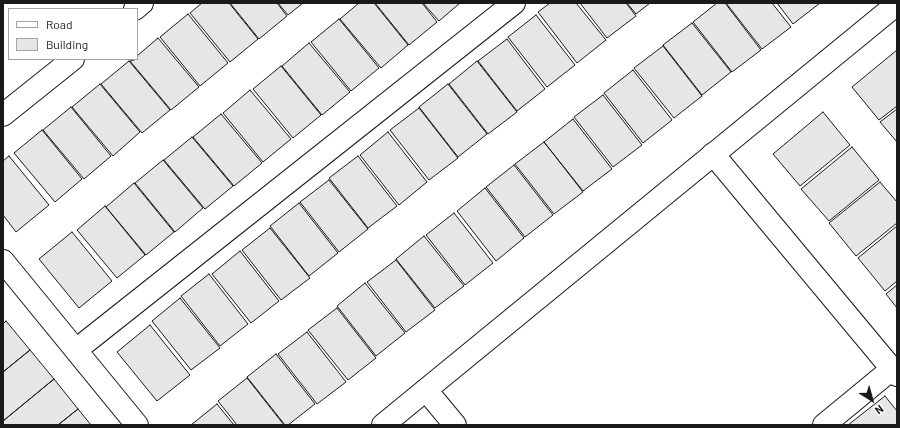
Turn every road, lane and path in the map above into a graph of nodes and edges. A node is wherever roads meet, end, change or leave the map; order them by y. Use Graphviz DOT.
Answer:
graph roads {
  1 [pos="514,3"];
  2 [pos="897,4"];
  3 [pos="72,60"];
  4 [pos="3,115"];
  5 [pos="713,154"];
  6 [pos="3,261"];
  7 [pos="76,350"];
  8 [pos="895,372"];
  9 [pos="426,390"];
  10 [pos="137,425"];
  11 [pos="383,425"];
  12 [pos="455,425"];
  13 [pos="824,425"];
  1 -- 7 [label="street"];
  2 -- 5 [label="street"];
  3 -- 4 [label="street"];
  5 -- 8 [label="street"];
  5 -- 9 [label="street"];
  6 -- 7 [label="street"];
  7 -- 10 [label="street"];
  8 -- 13 [label="street"];
  9 -- 11 [label="street"];
  9 -- 12 [label="street"];
}
